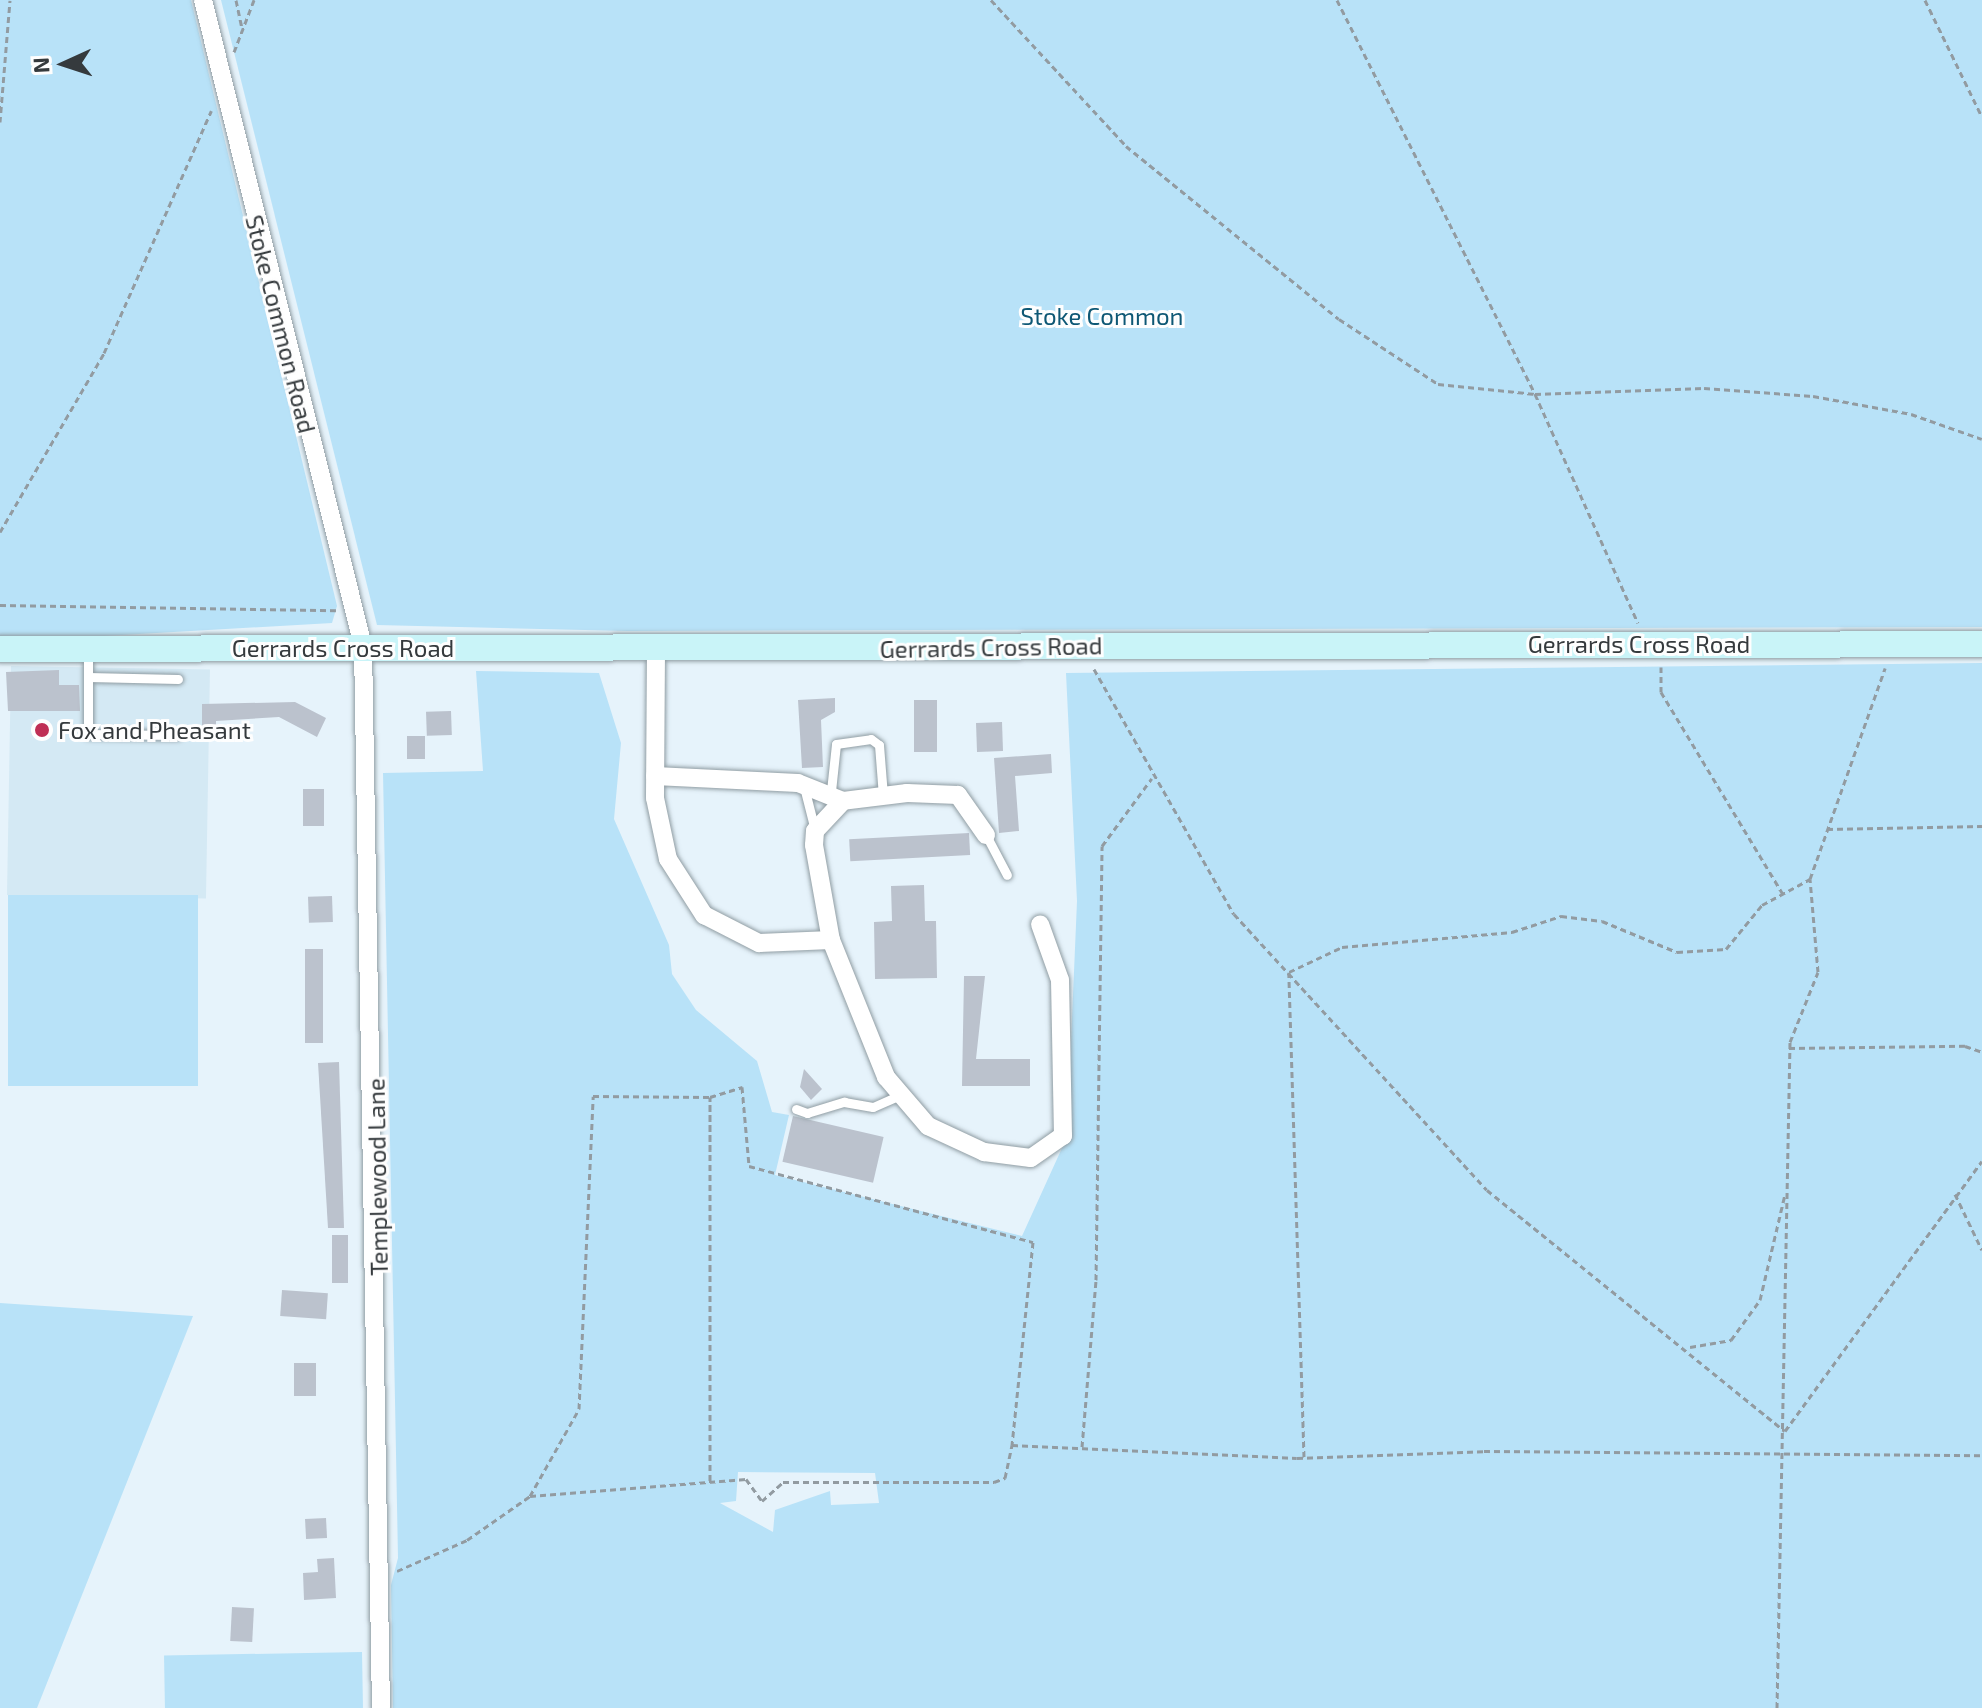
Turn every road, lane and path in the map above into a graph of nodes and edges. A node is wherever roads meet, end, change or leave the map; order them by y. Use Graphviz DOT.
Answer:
graph roads {
  1 [pos="10,0"];
  2 [pos="203,0"];
  3 [pos="236,0"];
  4 [pos="254,0"];
  5 [pos="991,0"];
  6 [pos="1337,0"];
  7 [pos="1925,0"];
  8 [pos="243,30"];
  9 [pos="223,83"];
  10 [pos="1982,117"];
  11 [pos="0,122"];
  12 [pos="1535,394"];
  13 [pos="1982,439"];
  14 [pos="0,532"];
  15 [pos="0,605"];
  16 [pos="352,611"];
  17 [pos="1654,644"];
  18 [pos="1982,644"];
  19 [pos="1892,645"];
  20 [pos="363,646"];
  21 [pos="1081,646"];
  22 [pos="0,649"];
  23 [pos="88,650"];
  24 [pos="656,651"];
  25 [pos="88,677"];
  26 [pos="178,679"];
  27 [pos="177,735"];
  28 [pos="655,776"];
  29 [pos="1152,778"];
  30 [pos="802,784"];
  31 [pos="837,796"];
  32 [pos="883,796"];
  33 [pos="1982,826"];
  34 [pos="1827,829"];
  35 [pos="815,831"];
  36 [pos="986,835"];
  37 [pos="1007,875"];
  38 [pos="1810,879"];
  39 [pos="1783,894"];
  40 [pos="1040,924"];
  41 [pos="831,940"];
  42 [pos="1289,972"];
  43 [pos="1789,1048"];
  44 [pos="1982,1052"];
  45 [pos="898,1096"];
  46 [pos="710,1097"];
  47 [pos="796,1109"];
  48 [pos="1982,1161"];
  49 [pos="1786,1188"];
  50 [pos="1955,1194"];
  51 [pos="1982,1250"];
  52 [pos="1690,1347"];
  53 [pos="1785,1431"];
  54 [pos="1012,1445"];
  55 [pos="1082,1447"];
  56 [pos="1982,1455"];
  57 [pos="1785,1456"];
  58 [pos="1304,1458"];
  59 [pos="710,1481"];
  60 [pos="530,1496"];
  61 [pos="382,1578"];
  62 [pos="381,1708"];
  63 [pos="1777,1708"];
  1 -- 11 [label="path"];
  2 -- 9 [label="street, Stoke Common Road"];
  3 -- 8 [label="path"];
  4 -- 8 [label="path"];
  5 -- 12 [label="path"];
  6 -- 12 [label="path"];
  7 -- 10 [label="path"];
  8 -- 9 [label="path"];
  9 -- 14 [label="path"];
  9 -- 16 [label="street, Stoke Common Road"];
  12 -- 13 [label="path"];
  12 -- 17 [label="path"];
  15 -- 16 [label="path"];
  16 -- 20 [label="street, Stoke Common Road"];
  17 -- 19 [label="main road, Gerrards Cross Road"];
  17 -- 21 [label="main road, Gerrards Cross Road"];
  17 -- 39 [label="path"];
  18 -- 19 [label="main road, Gerrards Cross Road"];
  19 -- 34 [label="path"];
  20 -- 23 [label="main road, Gerrards Cross Road"];
  20 -- 24 [label="main road, Gerrards Cross Road"];
  20 -- 61 [label="street, Templewood Lane"];
  21 -- 24 [label="main road, Gerrards Cross Road"];
  21 -- 29 [label="path"];
  22 -- 23 [label="main road, Gerrards Cross Road"];
  23 -- 25 [label="lane"];
  24 -- 28 [label="street"];
  25 -- 26 [label="lane"];
  25 -- 27 [label="lane"];
  28 -- 30 [label="street"];
  28 -- 41 [label="street"];
  29 -- 42 [label="path"];
  29 -- 55 [label="path"];
  30 -- 31 [label="street"];
  30 -- 35 [label="lane"];
  31 -- 32 [label="street"];
  31 -- 32 [label="lane"];
  31 -- 35 [label="street"];
  32 -- 36 [label="street"];
  33 -- 34 [label="path"];
  34 -- 38 [label="path"];
  35 -- 41 [label="street"];
  36 -- 37 [label="lane"];
  38 -- 39 [label="path"];
  38 -- 43 [label="path"];
  39 -- 42 [label="path"];
  40 -- 45 [label="street"];
  41 -- 45 [label="street"];
  42 -- 52 [label="path"];
  42 -- 58 [label="path"];
  43 -- 44 [label="path"];
  43 -- 49 [label="path"];
  45 -- 47 [label="lane"];
  46 -- 54 [label="path"];
  46 -- 59 [label="path"];
  46 -- 60 [label="path"];
  48 -- 50 [label="path"];
  49 -- 52 [label="path"];
  49 -- 53 [label="path"];
  50 -- 51 [label="path"];
  50 -- 53 [label="path"];
  52 -- 53 [label="path"];
  53 -- 57 [label="path"];
  54 -- 55 [label="path"];
  54 -- 59 [label="path"];
  55 -- 58 [label="path"];
  56 -- 57 [label="path"];
  57 -- 58 [label="path"];
  57 -- 63 [label="path"];
  59 -- 60 [label="path"];
  60 -- 61 [label="path"];
  61 -- 62 [label="street, Templewood Lane"];
}
